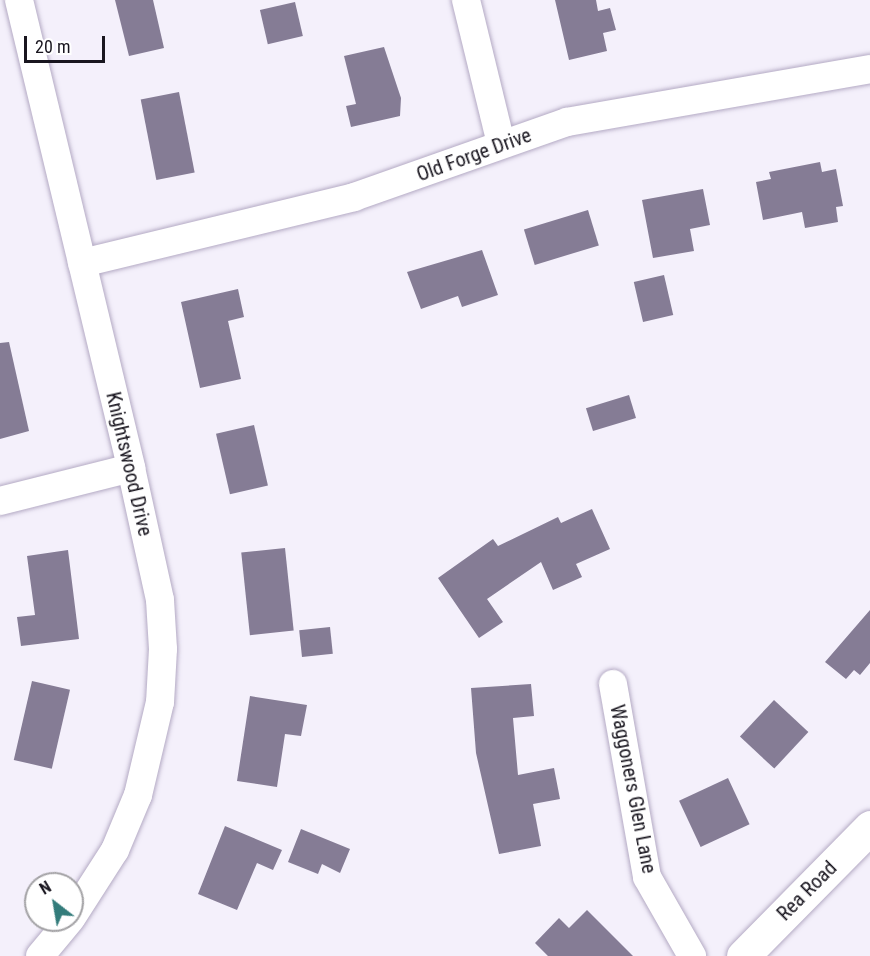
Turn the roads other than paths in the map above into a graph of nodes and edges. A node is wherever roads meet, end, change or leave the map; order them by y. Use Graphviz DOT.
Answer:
graph roads {
  1 [pos="19,0"];
  2 [pos="466,0"];
  3 [pos="870,69"];
  4 [pos="501,144"];
  5 [pos="82,263"];
  6 [pos="131,468"];
  7 [pos="0,501"];
  8 [pos="613,684"];
  9 [pos="870,827"];
  10 [pos="84,896"];
  11 [pos="60,932"];
  12 [pos="40,956"];
  13 [pos="692,956"];
  14 [pos="743,956"];
  1 -- 5 [label="street, Knightswood Drive"];
  2 -- 4 [label="street"];
  3 -- 4 [label="street, Old Forge Drive"];
  4 -- 5 [label="street, Old Forge Drive"];
  5 -- 6 [label="street, Knightswood Drive"];
  6 -- 7 [label="street"];
  6 -- 10 [label="street, Knightswood Drive"];
  8 -- 13 [label="street, Waggoners Glen Lane"];
  9 -- 14 [label="main road, Rea Road"];
  11 -- 12 [label="street, Knightswood Drive"];
}
